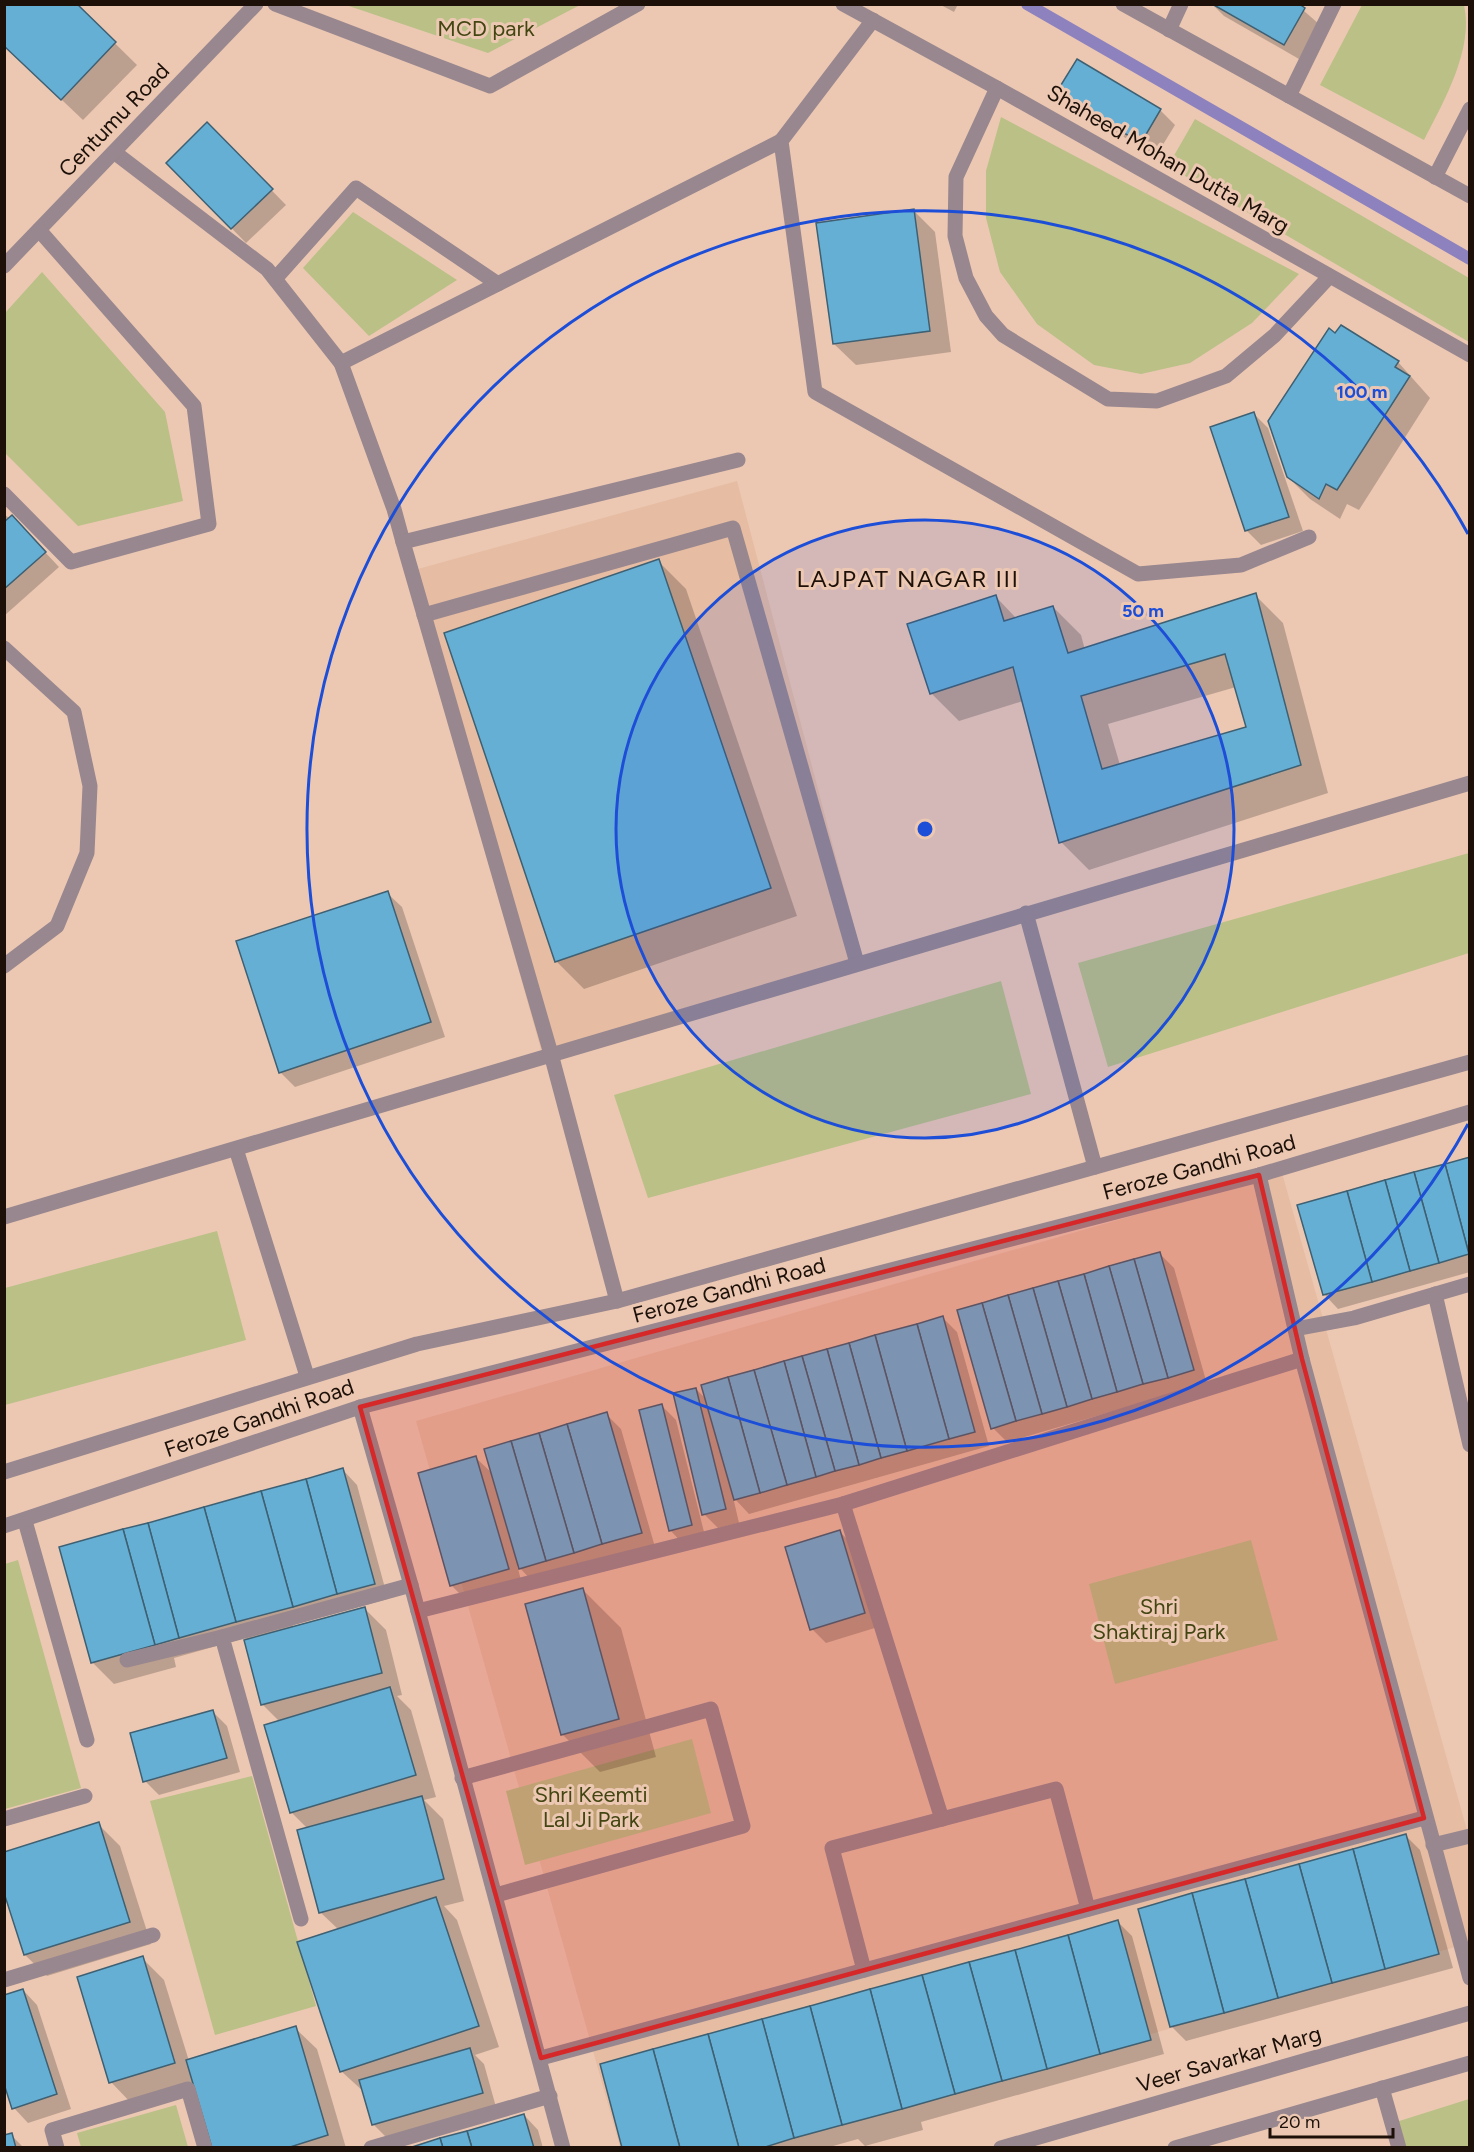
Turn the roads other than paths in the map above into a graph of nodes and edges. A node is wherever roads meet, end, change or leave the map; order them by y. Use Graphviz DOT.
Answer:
graph roads {
  1 [pos="256,4"];
  2 [pos="275,4"];
  3 [pos="638,4"];
  4 [pos="843,4"];
  5 [pos="1123,4"];
  6 [pos="1181,4"];
  7 [pos="1334,4"];
  8 [pos="873,20"];
  9 [pos="1169,30"];
  10 [pos="997,88"];
  11 [pos="1289,96"];
  12 [pos="1470,108"];
  13 [pos="781,141"];
  14 [pos="114,152"];
  15 [pos="1435,177"];
  16 [pos="1470,196"];
  17 [pos="39,230"];
  18 [pos="4,266"];
  19 [pos="1329,277"];
  20 [pos="274,279"];
  21 [pos="498,284"];
  22 [pos="1470,355"];
  23 [pos="340,363"];
  24 [pos="738,460"];
  25 [pos="4,494"];
  26 [pos="1309,537"];
  27 [pos="403,542"];
  28 [pos="424,615"];
  29 [pos="4,648"];
  30 [pos="1470,783"];
  31 [pos="1026,913"];
  32 [pos="858,963"];
  33 [pos="4,966"];
  34 [pos="551,1054"];
  35 [pos="1470,1062"];
  36 [pos="1470,1112"];
  37 [pos="236,1149"];
  38 [pos="1095,1167"];
  39 [pos="1258,1175"];
  40 [pos="4,1217"];
  41 [pos="1470,1284"];
  42 [pos="1435,1294"];
  43 [pos="617,1301"];
  44 [pos="1295,1329"];
  45 [pos="1302,1359"];
  46 [pos="306,1376"];
  47 [pos="360,1407"];
  48 [pos="1470,1445"];
  49 [pos="4,1472"];
  50 [pos="843,1504"];
  51 [pos="25,1521"];
  52 [pos="4,1526"];
  53 [pos="411,1585"];
  54 [pos="418,1611"];
  55 [pos="222,1637"];
  56 [pos="127,1660"];
  57 [pos="87,1740"];
  58 [pos="462,1778"];
  59 [pos="85,1796"];
  60 [pos="1424,1818"];
  61 [pos="4,1819"];
  62 [pos="942,1819"];
  63 [pos="1470,1836"];
  64 [pos="1433,1845"];
  65 [pos="496,1895"];
  66 [pos="1088,1909"];
  67 [pos="302,1919"];
  68 [pos="153,1935"];
  69 [pos="864,1970"];
  70 [pos="1470,1978"];
  71 [pos="4,1980"];
  72 [pos="1470,2013"];
  73 [pos="541,2058"];
  74 [pos="1470,2063"];
  75 [pos="1382,2088"];
  76 [pos="550,2097"];
  77 [pos="57,2148"];
  78 [pos="205,2148"];
  79 [pos="371,2148"];
  80 [pos="563,2148"];
  81 [pos="1001,2148"];
  82 [pos="1175,2148"];
  83 [pos="1399,2148"];
  1 -- 14 [label="street, Centumu Road"];
  2 -- 3 [label="street"];
  4 -- 8 [label="street, Shaheed Mohan Dutta Marg"];
  5 -- 9 [label="street"];
  6 -- 9 [label="street"];
  7 -- 11 [label="street"];
  8 -- 10 [label="street, Shaheed Mohan Dutta Marg"];
  8 -- 13 [label="street"];
  9 -- 11 [label="street"];
  10 -- 19 [label="street, Shaheed Mohan Dutta Marg"];
  10 -- 19 [label="street"];
  11 -- 15 [label="street"];
  12 -- 15 [label="street"];
  13 -- 21 [label="street"];
  13 -- 26 [label="street"];
  14 -- 17 [label="street, Centumu Road"];
  14 -- 20 [label="street"];
  15 -- 16 [label="street"];
  17 -- 18 [label="street, Centumu Road"];
  17 -- 25 [label="street"];
  19 -- 22 [label="street, Shaheed Mohan Dutta Marg"];
  20 -- 21 [label="street"];
  20 -- 23 [label="street"];
  21 -- 23 [label="street"];
  23 -- 27 [label="street"];
  24 -- 27 [label="street"];
  27 -- 28 [label="street"];
  28 -- 32 [label="street"];
  28 -- 34 [label="street"];
  29 -- 33 [label="street"];
  30 -- 31 [label="street"];
  31 -- 32 [label="street"];
  31 -- 38 [label="street"];
  32 -- 34 [label="street"];
  34 -- 37 [label="street"];
  34 -- 43 [label="street"];
  35 -- 38 [label="street, Feroze Gandhi Road"];
  36 -- 39 [label="street, Feroze Gandhi Road"];
  37 -- 40 [label="street"];
  37 -- 46 [label="street"];
  38 -- 43 [label="street, Feroze Gandhi Road"];
  39 -- 44 [label="street"];
  39 -- 47 [label="street, Feroze Gandhi Road"];
  41 -- 42 [label="street"];
  42 -- 44 [label="street"];
  42 -- 48 [label="street"];
  43 -- 46 [label="street, Feroze Gandhi Road"];
  44 -- 45 [label="street"];
  45 -- 50 [label="street"];
  45 -- 60 [label="street"];
  46 -- 49 [label="street, Feroze Gandhi Road"];
  47 -- 51 [label="street, Feroze Gandhi Road"];
  47 -- 53 [label="street"];
  50 -- 54 [label="street"];
  50 -- 62 [label="street"];
  51 -- 52 [label="street, Feroze Gandhi Road"];
  51 -- 57 [label="street"];
  53 -- 54 [label="street"];
  53 -- 55 [label="street"];
  54 -- 58 [label="street"];
  55 -- 56 [label="street"];
  55 -- 67 [label="street"];
  58 -- 65 [label="street"];
  58 -- 65 [label="street"];
  59 -- 61 [label="street"];
  60 -- 64 [label="street"];
  60 -- 66 [label="street"];
  62 -- 66 [label="street"];
  62 -- 69 [label="street"];
  63 -- 64 [label="street"];
  64 -- 70 [label="street"];
  65 -- 73 [label="street"];
  66 -- 69 [label="street"];
  68 -- 71 [label="street"];
  69 -- 73 [label="street"];
  72 -- 81 [label="street, Veer Savarkar Marg"];
  73 -- 76 [label="street"];
  74 -- 75 [label="street"];
  75 -- 82 [label="street"];
  75 -- 83 [label="street"];
  76 -- 79 [label="street"];
  76 -- 80 [label="street"];
  77 -- 78 [label="street"];
}
